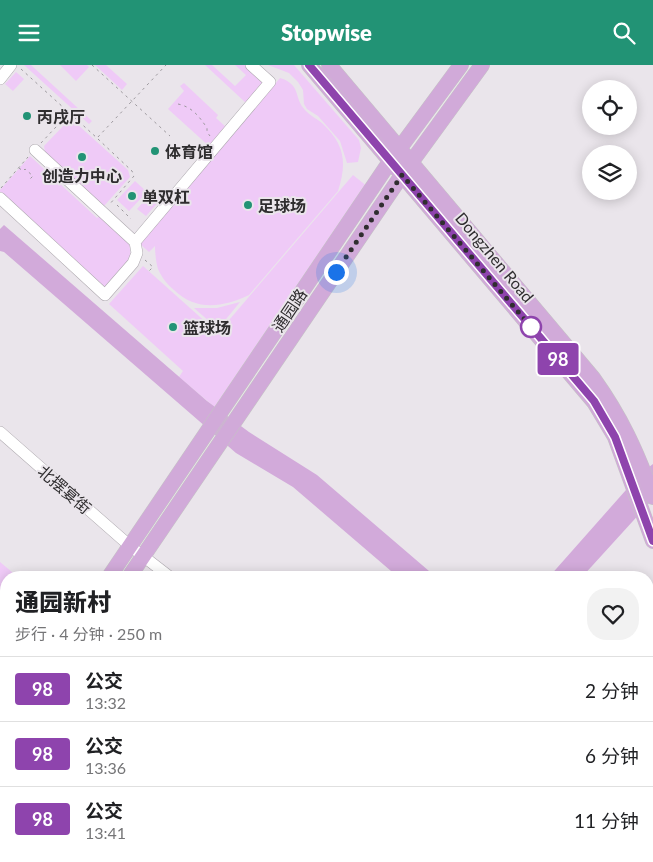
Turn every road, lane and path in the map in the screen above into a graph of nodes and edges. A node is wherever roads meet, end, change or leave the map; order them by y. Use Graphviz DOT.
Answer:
graph roads {
  1 [pos="11,65"];
  2 [pos="17,65"];
  3 [pos="92,65"];
  4 [pos="166,65"];
  5 [pos="251,65"];
  6 [pos="309,65"];
  7 [pos="329,65"];
  8 [pos="461,65"];
  9 [pos="482,65"];
  10 [pos="0,79"];
  11 [pos="132,101"];
  12 [pos="178,104"];
  13 [pos="70,113"];
  14 [pos="170,136"];
  15 [pos="97,138"];
  16 [pos="218,144"];
  17 [pos="400,148"];
  18 [pos="35,150"];
  19 [pos="390,160"];
  20 [pos="411,162"];
  21 [pos="19,167"];
  22 [pos="402,175"];
  23 [pos="30,179"];
  24 [pos="0,188"];
  25 [pos="0,198"];
  26 [pos="116,205"];
  27 [pos="103,213"];
  28 [pos="131,219"];
  29 [pos="136,247"];
  30 [pos="149,271"];
  31 [pos="0,432"];
  32 [pos="653,497"];
  33 [pos="653,541"];
  34 [pos="130,546"];
  35 [pos="144,556"];
  36 [pos="113,571"];
  37 [pos="133,571"];
  38 [pos="163,571"];
  1 -- 10 [label="street"];
  2 -- 13 [label="path"];
  3 -- 11 [label="path"];
  4 -- 11 [label="path"];
  5 -- 16 [label="street"];
  6 -- 19 [label="main road, Dongzhen Road"];
  7 -- 17 [label="main road, Dongzhen Road"];
  8 -- 17 [label="main road, 通园路"];
  9 -- 20 [label="main road, 通园路"];
  11 -- 14 [label="path"];
  11 -- 15 [label="path"];
  12 -- 16 [label="path"];
  13 -- 15 [label="path"];
  13 -- 18 [label="path"];
  15 -- 27 [label="path"];
  16 -- 29 [label="street"];
  17 -- 19 [label="main road, 通园路"];
  17 -- 20 [label="main road, Dongzhen Road"];
  18 -- 21 [label="path"];
  18 -- 27 [label="street"];
  19 -- 22 [label="main road, Dongzhen Road"];
  19 -- 34 [label="main road, 通园路"];
  20 -- 22 [label="main road, 通园路"];
  20 -- 32 [label="main road, Dongzhen Road"];
  21 -- 23 [label="path"];
  21 -- 24 [label="path"];
  22 -- 33 [label="main road, Dongzhen Road"];
  22 -- 35 [label="main road, 通园路"];
  25 -- 29 [label="street"];
  26 -- 28 [label="path"];
  27 -- 29 [label="street"];
  29 -- 30 [label="path"];
  31 -- 34 [label="street, 北摆宴街"];
  34 -- 35 [label="street, 北摆宴街"];
  34 -- 36 [label="main road, 通园路"];
  35 -- 37 [label="main road, 通园路"];
  35 -- 38 [label="street, 北摆宴街"];
}
